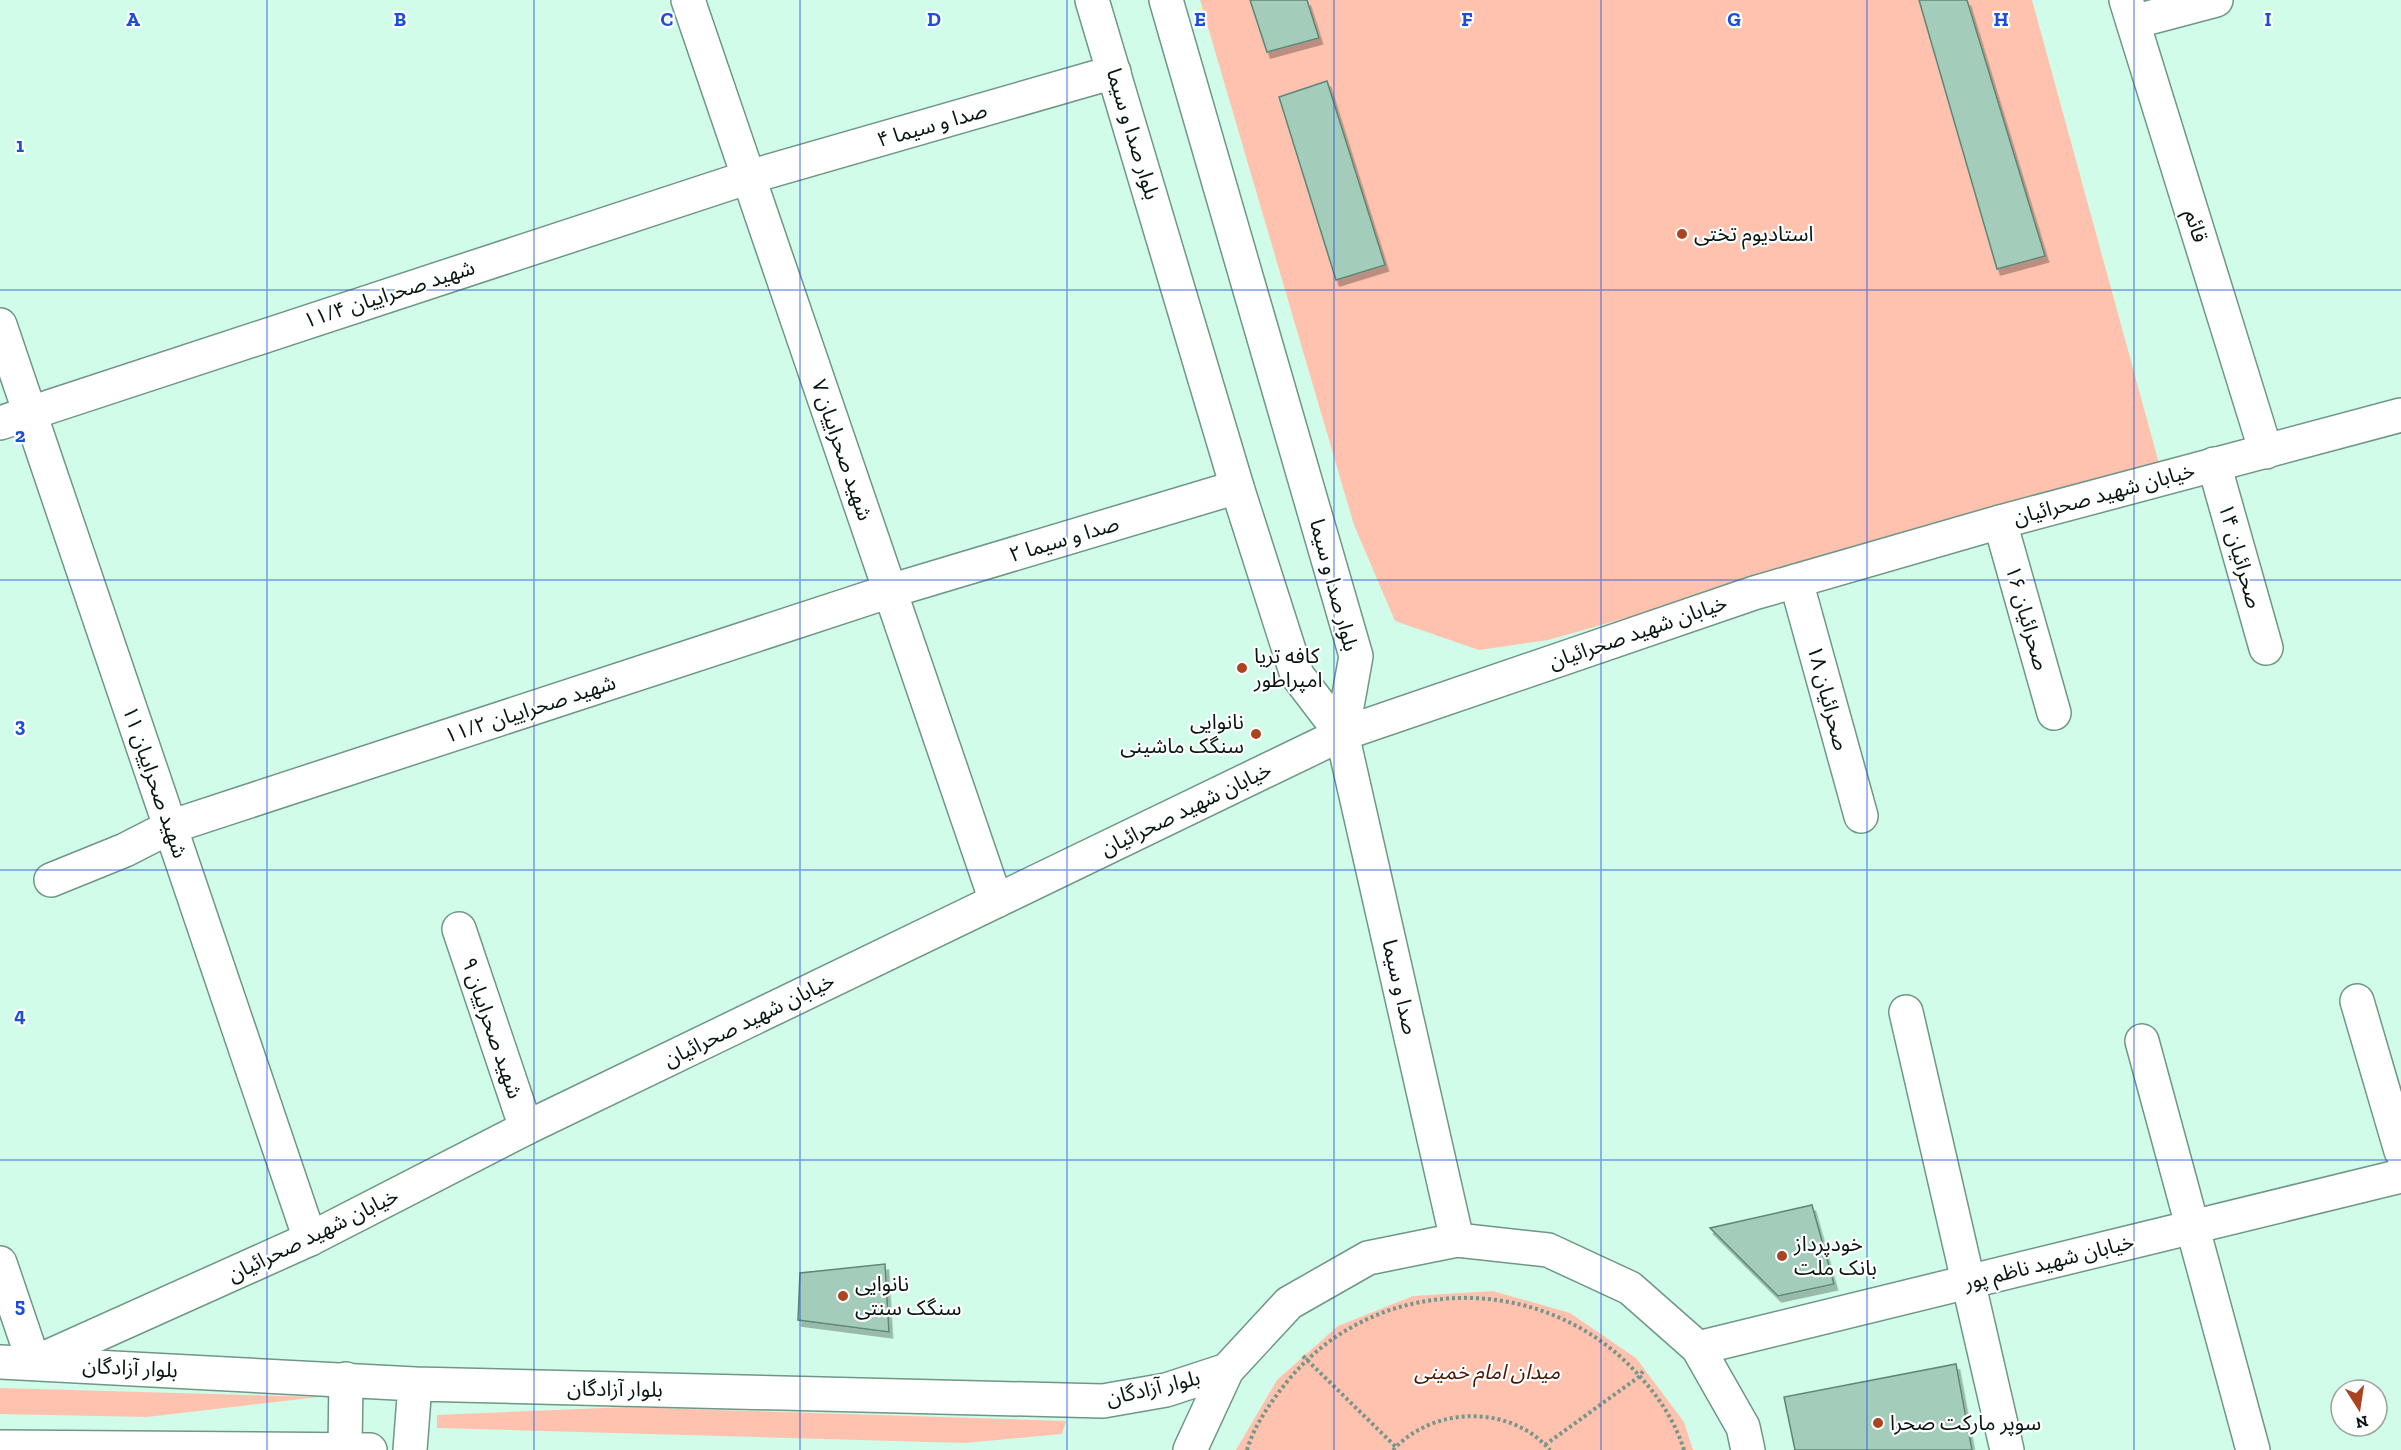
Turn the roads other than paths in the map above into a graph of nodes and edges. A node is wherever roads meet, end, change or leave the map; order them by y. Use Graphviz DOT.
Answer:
graph roads {
  1 [pos="688,0"];
  2 [pos="1092,0"];
  3 [pos="1166,0"];
  4 [pos="2216,0"];
  5 [pos="2129,11"];
  6 [pos="1114,72"];
  7 [pos="749,177"];
  8 [pos="0,326"];
  9 [pos="2401,415"];
  10 [pos="15,417"];
  11 [pos="2266,452"];
  12 [pos="2214,464"];
  13 [pos="1238,487"];
  14 [pos="2000,522"];
  15 [pos="1796,581"];
  16 [pos="890,591"];
  17 [pos="2266,648"];
  18 [pos="2054,713"];
  19 [pos="1342,734"];
  20 [pos="1861,816"];
  21 [pos="170,827"];
  22 [pos="51,880"];
  23 [pos="996,901"];
  24 [pos="459,929"];
  25 [pos="2357,1001"];
  26 [pos="1906,1012"];
  27 [pos="2142,1041"];
  28 [pos="526,1128"];
  29 [pos="2401,1151"];
  30 [pos="2401,1176"];
  31 [pos="2192,1227"];
  32 [pos="310,1239"];
  33 [pos="1457,1240"];
  34 [pos="0,1263"];
  35 [pos="1968,1282"];
  36 [pos="1698,1348"];
  37 [pos="0,1362"];
  38 [pos="34,1363"];
  39 [pos="1227,1370"];
  40 [pos="346,1379"];
  41 [pos="415,1384"];
  42 [pos="6,1448"];
  43 [pos="345,1449"];
  44 [pos="370,1450"];
  45 [pos="410,1450"];
  46 [pos="1190,1450"];
  47 [pos="1748,1450"];
  48 [pos="2007,1450"];
  49 [pos="2253,1450"];
  1 -- 7 [label="street, شهید صحراییان ۷"];
  2 -- 6 [label="street, بلوار صدا و سیما"];
  3 -- 19 [label="street, بلوار صدا و سیما"];
  4 -- 5 [label="street"];
  5 -- 11 [label="street, قائم"];
  6 -- 7 [label="street, صدا و سیما ۴"];
  6 -- 13 [label="street, بلوار صدا و سیما"];
  7 -- 10 [label="street, شهید صحراییان ۱۱/۴"];
  7 -- 16 [label="street, شهید صحراییان ۷"];
  8 -- 10 [label="street, شهید صحراییان ۱۱"];
  9 -- 11 [label="street, خیابان شهید صحرائیان"];
  10 -- 21 [label="street, شهید صحراییان ۱۱"];
  11 -- 12 [label="street, خیابان شهید صحرائیان"];
  12 -- 14 [label="street, خیابان شهید صحرائیان"];
  12 -- 17 [label="street, صحرائیان ۱۴"];
  13 -- 16 [label="street, صدا و سیما ۲"];
  13 -- 19 [label="street, بلوار صدا و سیما"];
  14 -- 15 [label="street, خیابان شهید صحرائیان"];
  14 -- 18 [label="street, صحرائیان ۱۶"];
  15 -- 19 [label="street, خیابان شهید صحرائیان"];
  15 -- 20 [label="street, صحرائیان ۱۸"];
  16 -- 21 [label="street, شهید صحراییان ۱۱/۲"];
  16 -- 23 [label="street, شهید صحراییان ۷"];
  19 -- 23 [label="street, خیابان شهید صحرائیان"];
  19 -- 33 [label="street, صدا و سیما"];
  21 -- 22 [label="street, شهید صحراییان ۱۱/۲"];
  21 -- 32 [label="street, شهید صحراییان ۱۱"];
  23 -- 28 [label="street, خیابان شهید صحرائیان"];
  24 -- 28 [label="street, شهید صحراییان ۹"];
  25 -- 29 [label="street"];
  26 -- 35 [label="street"];
  27 -- 31 [label="street"];
  28 -- 32 [label="street, خیابان شهید صحرائیان"];
  30 -- 31 [label="street, خیابان شهید ناظم پور"];
  31 -- 35 [label="street, خیابان شهید ناظم پور"];
  31 -- 49 [label="street"];
  32 -- 38 [label="street, خیابان شهید صحرائیان"];
  33 -- 36 [label="street"];
  33 -- 39 [label="street"];
  34 -- 38 [label="street"];
  35 -- 36 [label="street, خیابان شهید ناظم پور"];
  35 -- 48 [label="street"];
  36 -- 47 [label="street"];
  37 -- 38 [label="street, بلوار آزادگان"];
  38 -- 40 [label="street, بلوار آزادگان"];
  39 -- 41 [label="street, بلوار آزادگان"];
  39 -- 46 [label="street"];
  40 -- 41 [label="street, بلوار آزادگان"];
  40 -- 43 [label="street"];
  41 -- 45 [label="street"];
  42 -- 43 [label="street"];
  43 -- 44 [label="street"];
}
